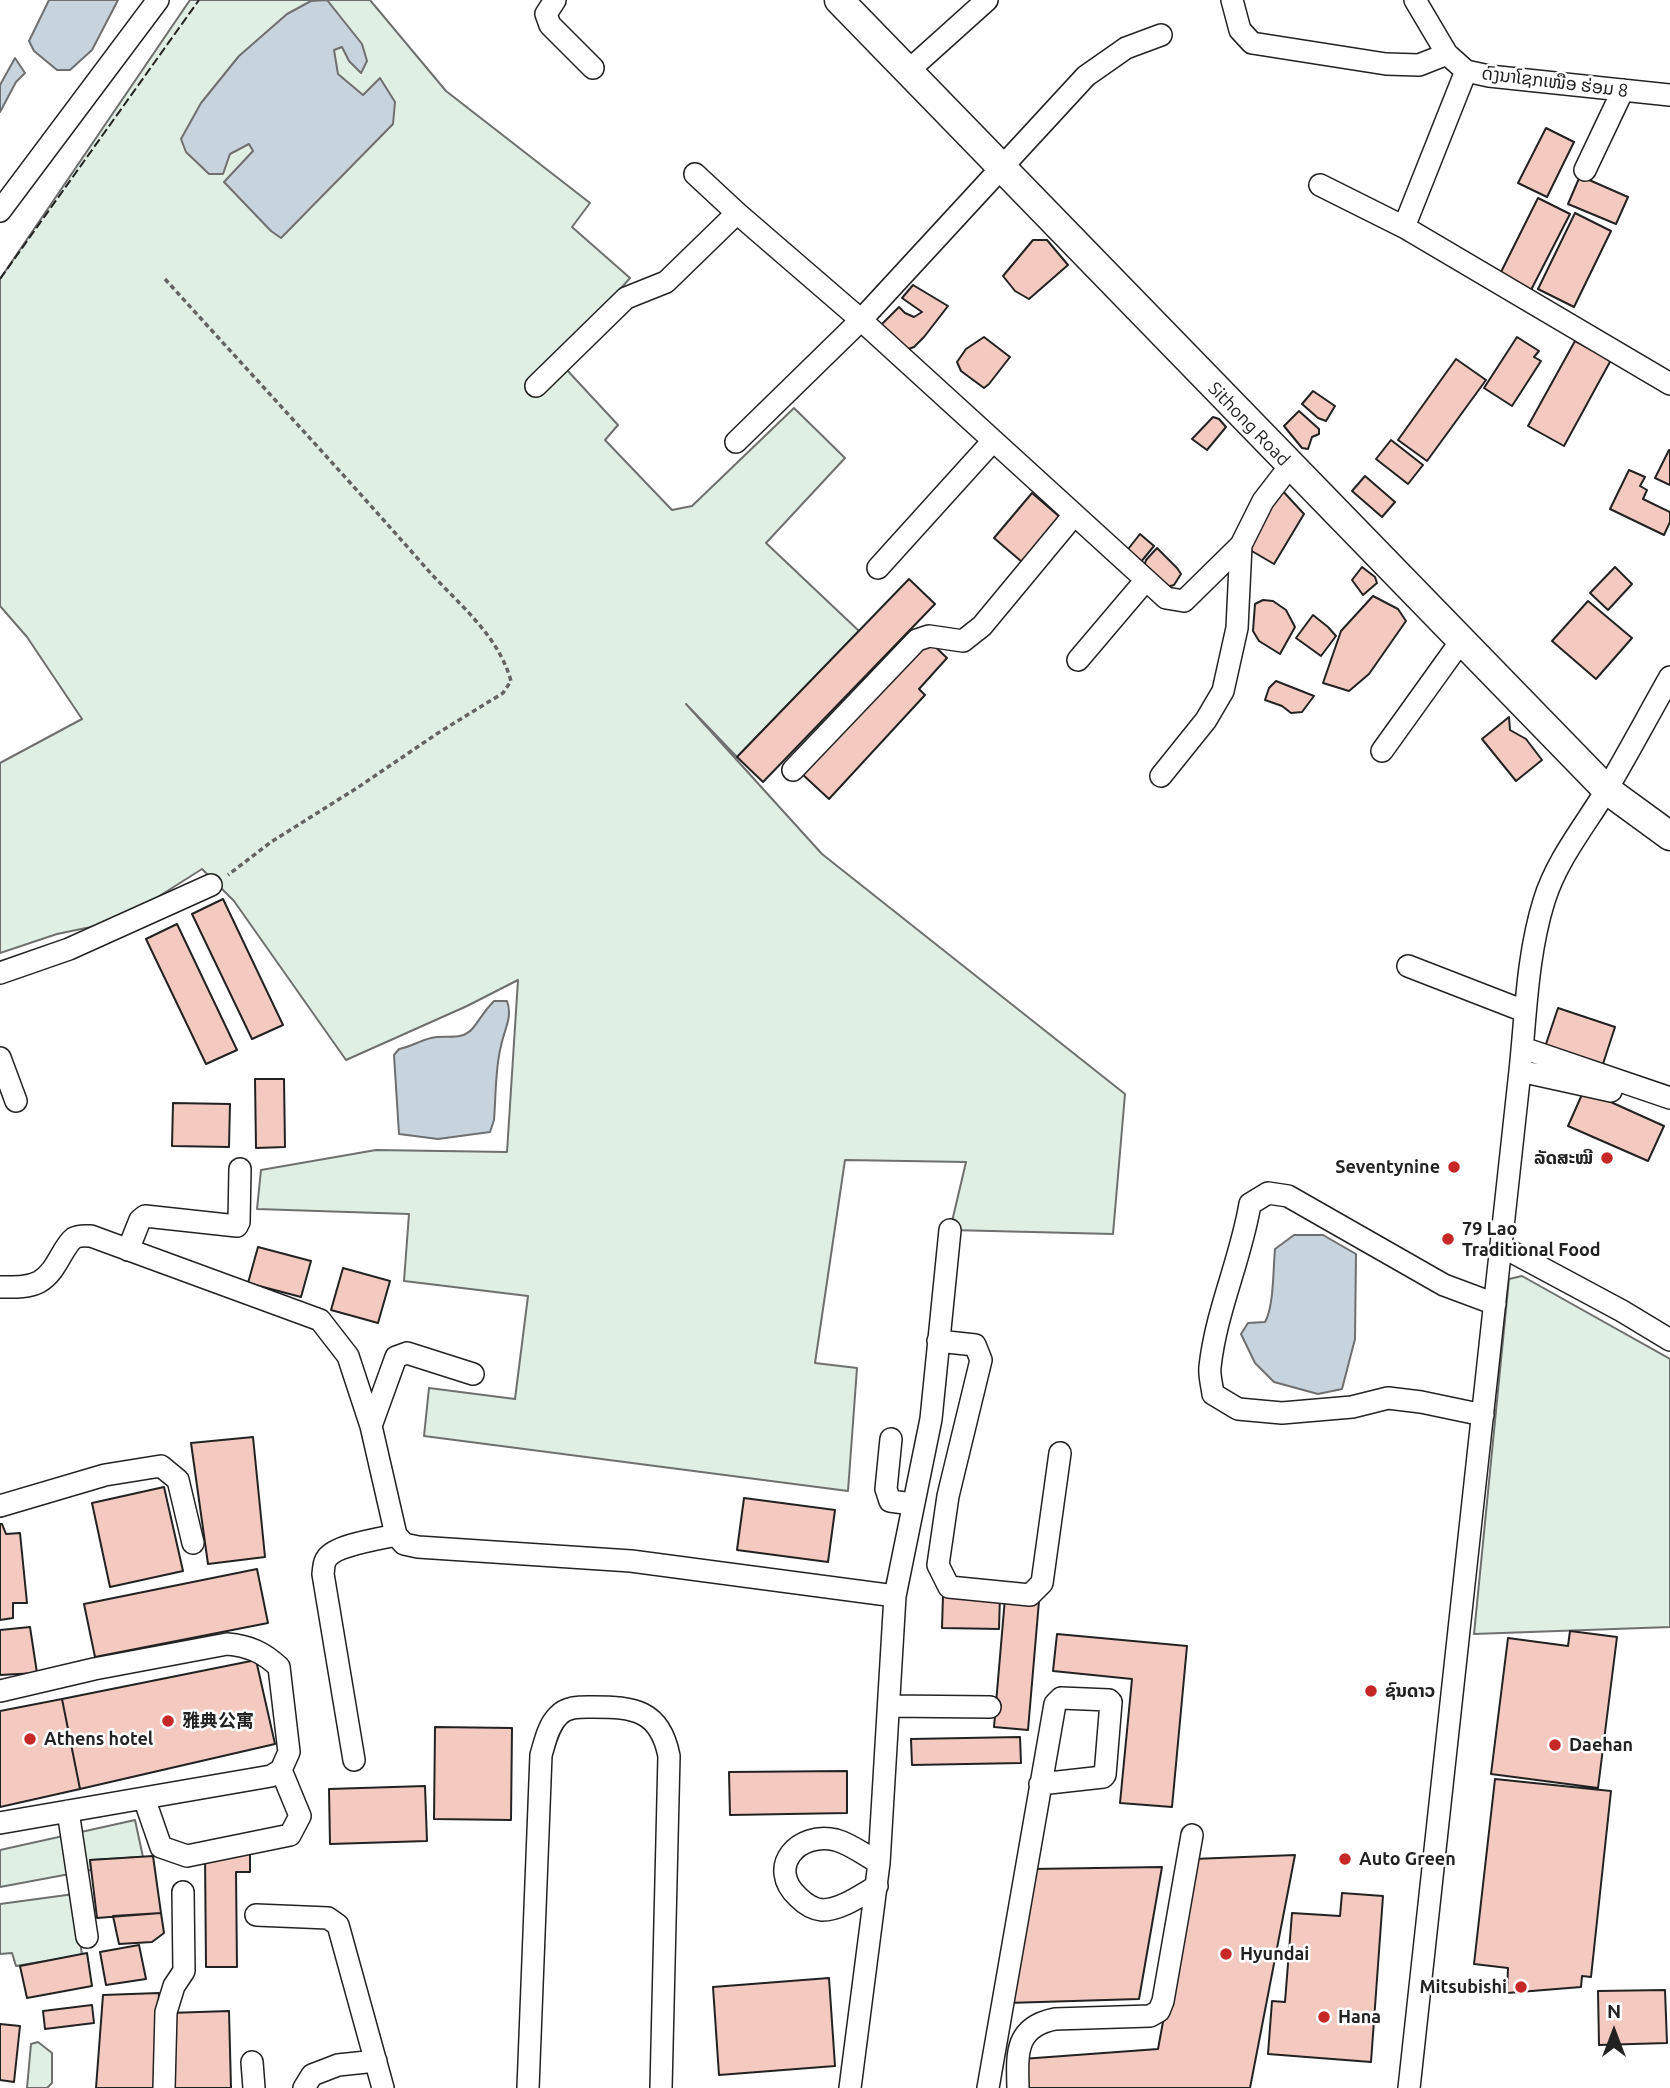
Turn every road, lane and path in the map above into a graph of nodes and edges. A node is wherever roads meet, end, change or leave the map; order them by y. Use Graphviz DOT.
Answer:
graph roads {
  1 [pos="158,0"];
  2 [pos="555,0"];
  3 [pos="839,0"];
  4 [pos="987,0"];
  5 [pos="1232,0"];
  6 [pos="1415,0"];
  7 [pos="1161,36"];
  8 [pos="1447,54"];
  9 [pos="593,68"];
  10 [pos="908,71"];
  11 [pos="1466,71"];
  12 [pos="1623,90"];
  13 [pos="1670,95"];
  14 [pos="1003,167"];
  15 [pos="1585,170"];
  16 [pos="695,174"];
  17 [pos="1320,185"];
  18 [pos="0,211"];
  19 [pos="737,213"];
  20 [pos="1404,227"];
  21 [pos="165,279"];
  22 [pos="861,320"];
  23 [pos="1670,384"];
  24 [pos="536,386"];
  25 [pos="736,442"];
  26 [pos="992,442"];
  27 [pos="1290,466"];
  28 [pos="1074,515"];
  29 [pos="1241,545"];
  30 [pos="878,568"];
  31 [pos="1145,581"];
  32 [pos="1461,641"];
  33 [pos="1078,660"];
  34 [pos="1670,677"];
  35 [pos="1382,751"];
  36 [pos="793,770"];
  37 [pos="1161,776"];
  38 [pos="1607,790"];
  39 [pos="1670,836"];
  40 [pos="211,885"];
  41 [pos="1408,966"];
  42 [pos="0,972"];
  43 [pos="1524,1011"];
  44 [pos="1523,1048"];
  45 [pos="0,1059"];
  46 [pos="1520,1071"];
  47 [pos="1670,1098"];
  48 [pos="16,1101"];
  49 [pos="1670,1111"];
  50 [pos="240,1169"];
  51 [pos="950,1230"];
  52 [pos="1501,1246"];
  53 [pos="128,1250"];
  54 [pos="0,1287"];
  55 [pos="1495,1304"];
  56 [pos="1670,1340"];
  57 [pos="937,1341"];
  58 [pos="473,1374"];
  59 [pos="1483,1415"];
  60 [pos="371,1426"];
  61 [pos="891,1439"];
  62 [pos="1060,1453"];
  63 [pos="912,1504"];
  64 [pos="0,1506"];
  65 [pos="396,1535"];
  66 [pos="193,1543"];
  67 [pos="895,1596"];
  68 [pos="0,1691"];
  69 [pos="889,1706"];
  70 [pos="990,1707"];
  71 [pos="354,1760"];
  72 [pos="281,1770"];
  73 [pos="1040,1784"];
  74 [pos="144,1798"];
  75 [pos="68,1811"];
  76 [pos="0,1823"];
  77 [pos="1192,1835"];
  78 [pos="879,1863"];
  79 [pos="877,1886"];
  80 [pos="183,1892"];
  81 [pos="256,1915"];
  82 [pos="87,1937"];
  83 [pos="376,2061"];
  84 [pos="252,2062"];
  85 [pos="164,2088"];
  86 [pos="254,2088"];
  87 [pos="304,2088"];
  88 [pos="383,2088"];
  89 [pos="528,2088"];
  90 [pos="661,2088"];
  91 [pos="850,2088"];
  92 [pos="988,2088"];
  93 [pos="1018,2088"];
  94 [pos="1409,2088"];
  1 -- 18 [label="street"];
  2 -- 9 [label="street"];
  3 -- 10 [label="main road, Sithong Road"];
  4 -- 10 [label="street"];
  5 -- 8 [label="street"];
  6 -- 8 [label="street, ດົງນາໂຊກເໜືອ ຮ່ອມ 8"];
  7 -- 14 [label="street"];
  8 -- 11 [label="street, ດົງນາໂຊກເໜືອ ຮ່ອມ 8"];
  10 -- 14 [label="main road, Sithong Road"];
  11 -- 12 [label="street, ດົງນາໂຊກເໜືອ ຮ່ອມ 8"];
  11 -- 20 [label="street"];
  12 -- 13 [label="street, ດົງນາໂຊກເໜືອ ຮ່ອມ 8"];
  12 -- 15 [label="street"];
  14 -- 22 [label="street"];
  14 -- 27 [label="main road, Sithong Road"];
  16 -- 19 [label="street"];
  17 -- 20 [label="street"];
  19 -- 22 [label="street"];
  19 -- 24 [label="street"];
  20 -- 23 [label="street"];
  21 -- 40 [label="path"];
  22 -- 25 [label="street"];
  22 -- 26 [label="street"];
  26 -- 28 [label="street"];
  26 -- 30 [label="street"];
  27 -- 29 [label="street"];
  27 -- 32 [label="main road, Sithong Road"];
  28 -- 31 [label="street"];
  28 -- 36 [label="street"];
  29 -- 31 [label="street"];
  29 -- 37 [label="street"];
  31 -- 33 [label="street"];
  32 -- 35 [label="street"];
  32 -- 38 [label="main road, Sithong Road"];
  34 -- 38 [label="street"];
  38 -- 39 [label="main road, Sithong Road"];
  38 -- 43 [label="street"];
  40 -- 42 [label="street"];
  41 -- 43 [label="street"];
  43 -- 44 [label="street"];
  44 -- 46 [label="street"];
  44 -- 47 [label="street"];
  45 -- 48 [label="street"];
  46 -- 49 [label="street"];
  46 -- 52 [label="street"];
  50 -- 53 [label="street"];
  51 -- 57 [label="street"];
  52 -- 55 [label="street"];
  52 -- 56 [label="street"];
  53 -- 54 [label="street"];
  53 -- 60 [label="street"];
  55 -- 59 [label="street"];
  55 -- 59 [label="street"];
  57 -- 62 [label="street"];
  57 -- 63 [label="street"];
  58 -- 60 [label="street"];
  59 -- 94 [label="street"];
  60 -- 65 [label="street"];
  61 -- 63 [label="street"];
  63 -- 67 [label="street"];
  64 -- 66 [label="street"];
  65 -- 67 [label="street"];
  65 -- 71 [label="street"];
  67 -- 69 [label="street"];
  68 -- 72 [label="street"];
  69 -- 70 [label="street"];
  69 -- 78 [label="street"];
  72 -- 74 [label="street"];
  72 -- 74 [label="street"];
  73 -- 73 [label="street"];
  73 -- 92 [label="street"];
  74 -- 75 [label="street"];
  75 -- 76 [label="street"];
  75 -- 82 [label="street"];
  77 -- 93 [label="street"];
  78 -- 79 [label="street"];
  78 -- 79 [label="street"];
  79 -- 91 [label="street"];
  80 -- 85 [label="street"];
  81 -- 83 [label="street"];
  83 -- 87 [label="street"];
  83 -- 88 [label="street"];
  84 -- 86 [label="street"];
  89 -- 90 [label="street"];
}
